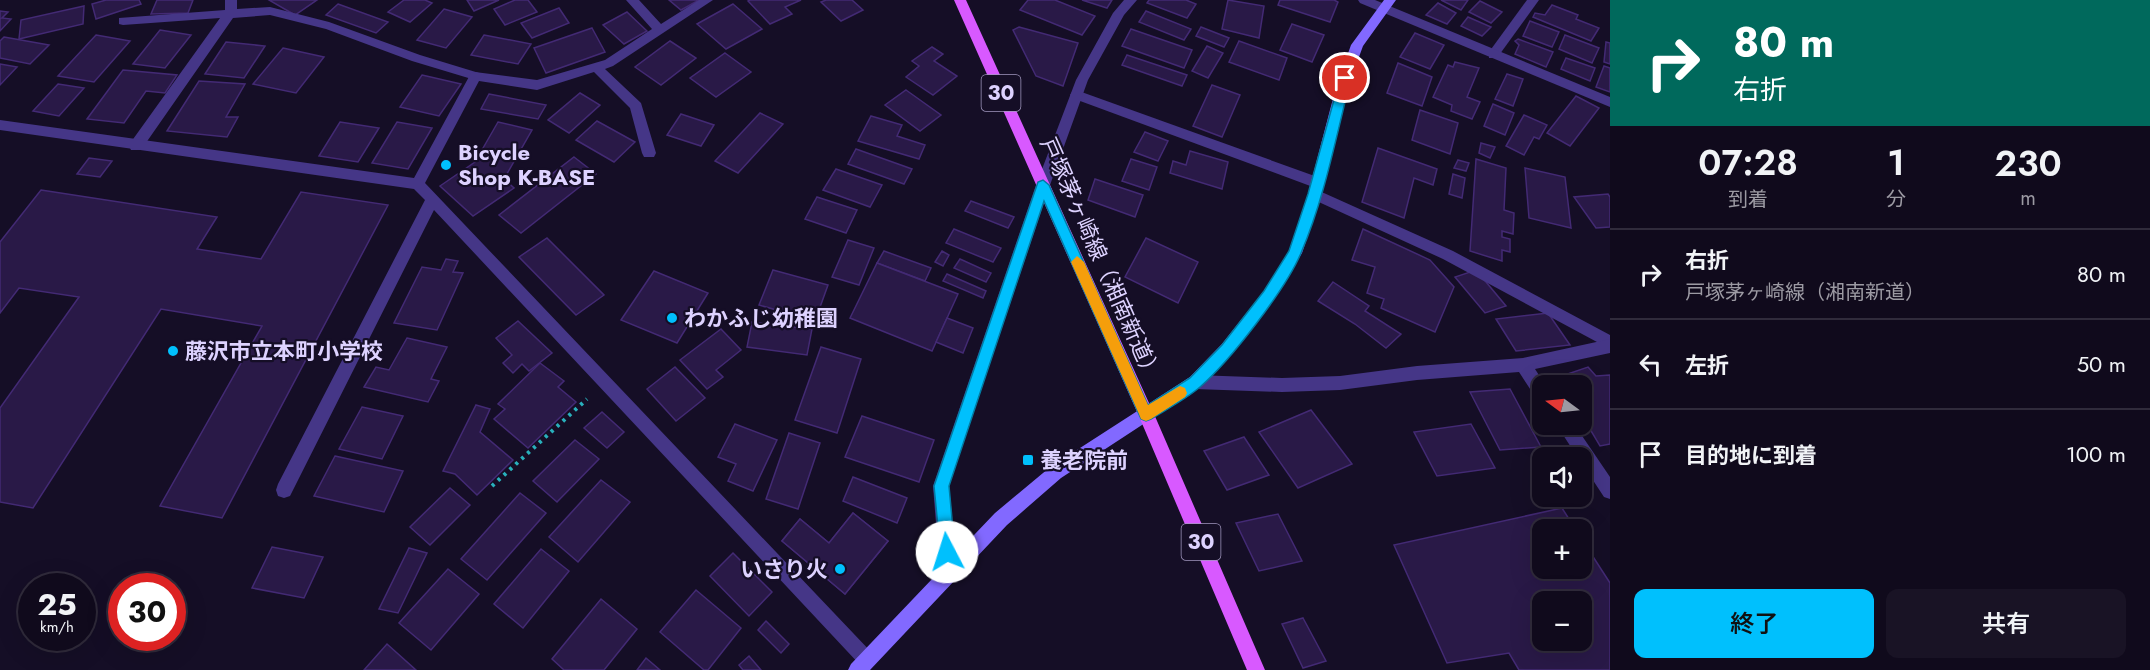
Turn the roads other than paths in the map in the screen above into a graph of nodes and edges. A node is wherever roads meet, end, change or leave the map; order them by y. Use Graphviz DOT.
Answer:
graph roads {
  1 [pos="632,0"];
  2 [pos="707,0"];
  3 [pos="960,0"];
  4 [pos="1131,0"];
  5 [pos="1364,0"];
  6 [pos="1533,0"];
  7 [pos="1386,4"];
  8 [pos="231,6"];
  9 [pos="123,21"];
  10 [pos="660,30"];
  11 [pos="1493,55"];
  12 [pos="596,67"];
  13 [pos="475,76"];
  14 [pos="1076,95"];
  15 [pos="1610,102"];
  16 [pos="0,126"];
  17 [pos="136,146"];
  18 [pos="649,153"];
  19 [pos="418,184"];
  20 [pos="1043,185"];
  21 [pos="1316,188"];
  22 [pos="432,200"];
  23 [pos="1610,344"];
  24 [pos="1523,365"];
  25 [pos="1532,378"];
  26 [pos="1195,382"];
  27 [pos="1146,414"];
  28 [pos="1572,435"];
  29 [pos="284,490"];
  30 [pos="1610,491"];
  31 [pos="949,574"];
  32 [pos="862,665"];
  33 [pos="1256,670"];
  1 -- 10 [label="street"];
  2 -- 10 [label="street"];
  3 -- 20 [label="main road, 戸塚茅ヶ崎線（湘南新道） / 30"];
  4 -- 14 [label="street"];
  5 -- 7 [label="street"];
  6 -- 11 [label="street"];
  7 -- 11 [label="street"];
  7 -- 21 [label="street"];
  8 -- 9 [label="street"];
  8 -- 13 [label="street"];
  8 -- 17 [label="street"];
  10 -- 12 [label="street"];
  11 -- 15 [label="street"];
  12 -- 13 [label="street"];
  12 -- 18 [label="street"];
  13 -- 19 [label="street"];
  14 -- 20 [label="street"];
  14 -- 21 [label="street"];
  16 -- 17 [label="street"];
  17 -- 19 [label="street"];
  19 -- 22 [label="street"];
  20 -- 27 [label="main road, 戸塚茅ヶ崎線（湘南新道） / 30"];
  20 -- 31 [label="street"];
  21 -- 23 [label="street"];
  21 -- 26 [label="street"];
  22 -- 29 [label="street"];
  22 -- 32 [label="street"];
  23 -- 24 [label="street"];
  24 -- 25 [label="street"];
  24 -- 26 [label="street"];
  26 -- 27 [label="street"];
  27 -- 31 [label="street"];
  27 -- 33 [label="main road, 戸塚茅ヶ崎線（湘南新道） / 30"];
  28 -- 30 [label="street"];
  31 -- 32 [label="street"];
}
